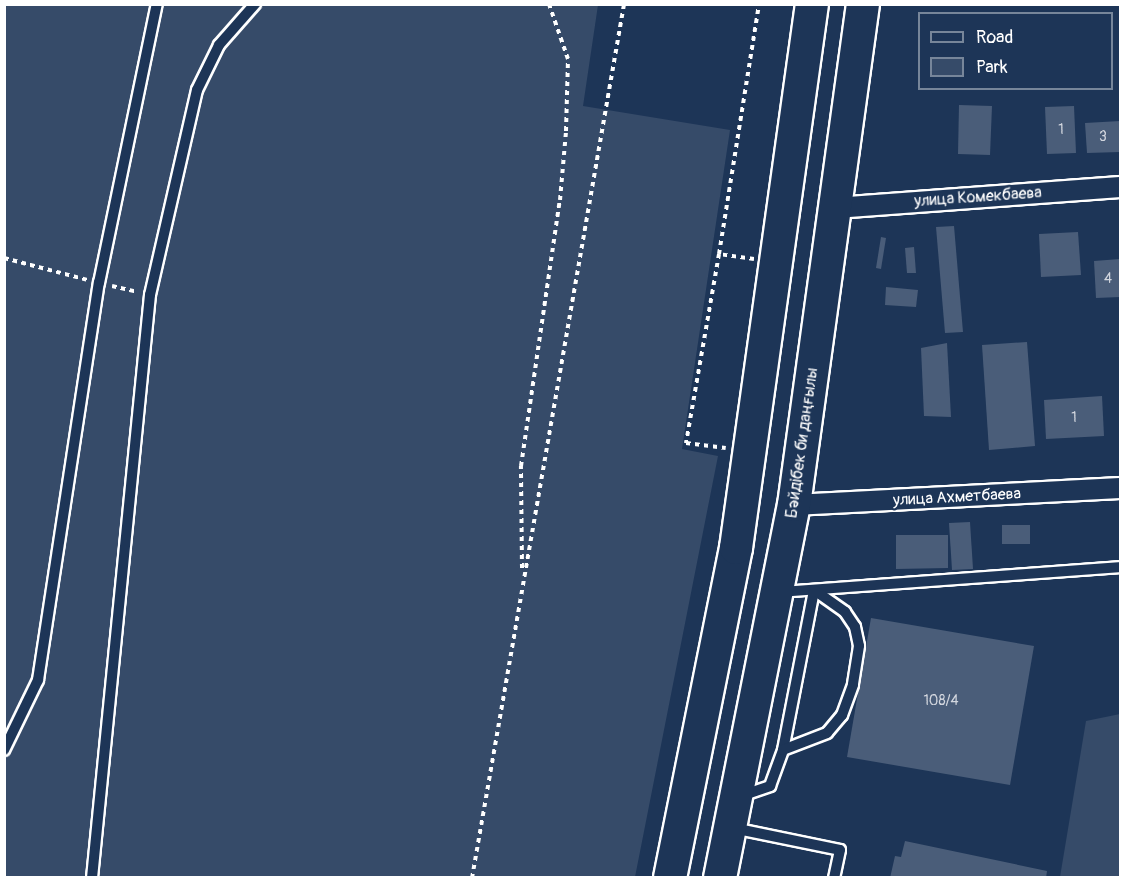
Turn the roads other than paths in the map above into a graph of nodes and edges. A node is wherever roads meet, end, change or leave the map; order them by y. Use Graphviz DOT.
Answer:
graph roads {
  1 [pos="156,4"];
  2 [pos="255,4"];
  3 [pos="812,4"];
  4 [pos="863,4"];
  5 [pos="1120,187"];
  6 [pos="835,208"];
  7 [pos="1120,488"];
  8 [pos="794,506"];
  9 [pos="1120,567"];
  10 [pos="814,590"];
  11 [pos="777,592"];
  12 [pos="4,750"];
  13 [pos="783,750"];
  14 [pos="733,813"];
  15 [pos="92,878"];
  16 [pos="670,878"];
  17 [pos="720,878"];
  18 [pos="834,878"];
  1 -- 12 [label="lane"];
  2 -- 15 [label="lane"];
  3 -- 16 [label="main road"];
  4 -- 6 [label="main road, Бәйдібек би даңғылы"];
  5 -- 6 [label="street, улица Комекбаева"];
  6 -- 8 [label="main road, Бәйдібек би даңғылы"];
  7 -- 8 [label="street, улица Ахметбаева"];
  8 -- 11 [label="main road, Бәйдібек би даңғылы"];
  9 -- 10 [label="lane"];
  10 -- 11 [label="lane"];
  10 -- 13 [label="lane"];
  10 -- 13 [label="lane"];
  11 -- 14 [label="main road, Бәйдібек би даңғылы"];
  13 -- 14 [label="lane"];
  14 -- 17 [label="main road, Бәйдібек би даңғылы"];
  14 -- 18 [label="lane"];
}
